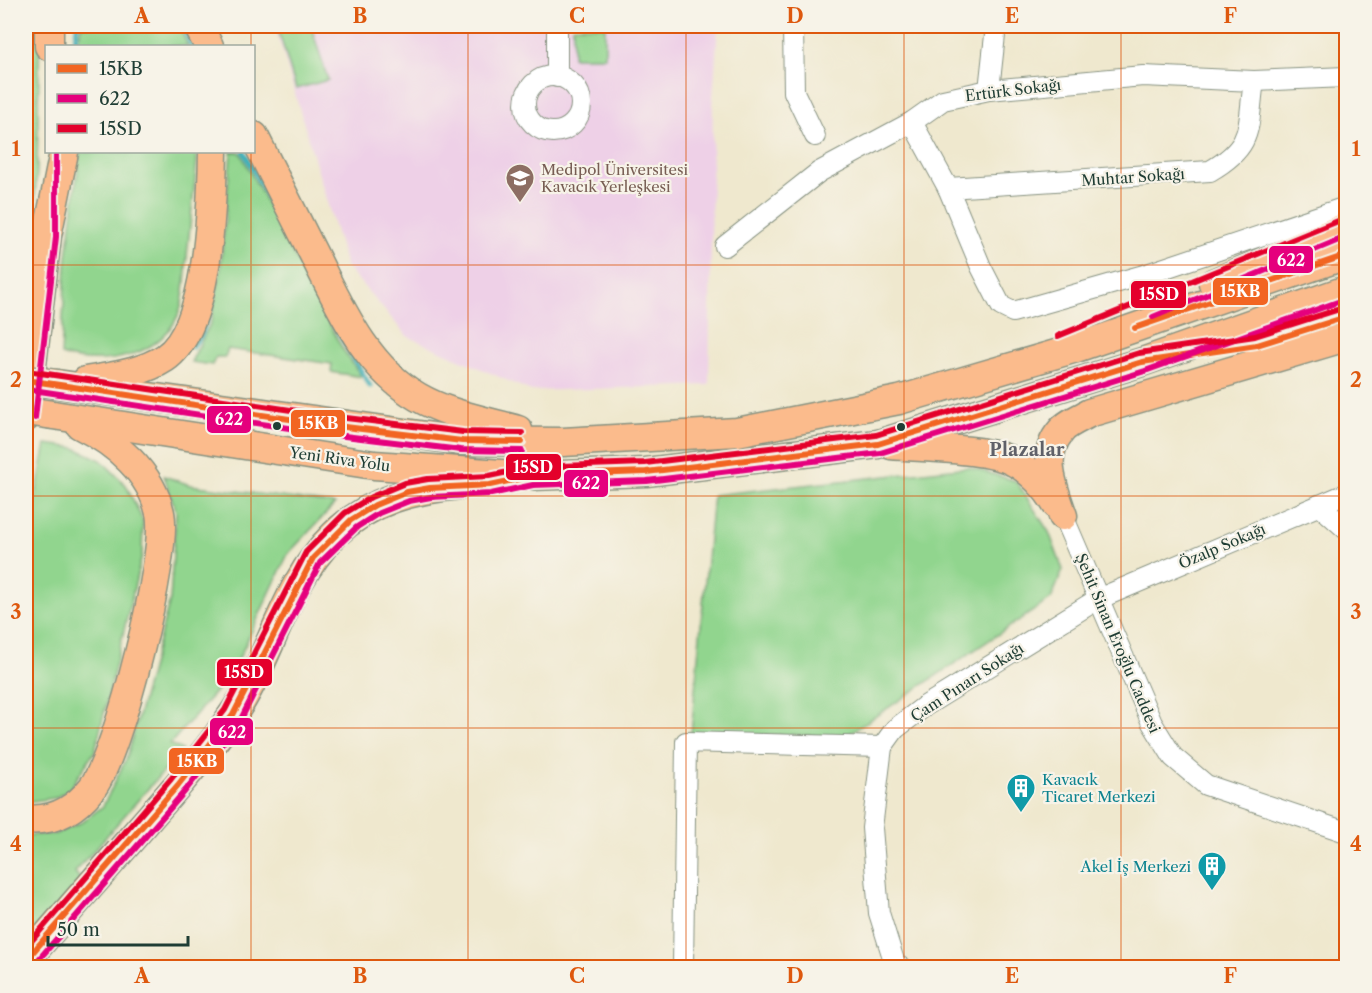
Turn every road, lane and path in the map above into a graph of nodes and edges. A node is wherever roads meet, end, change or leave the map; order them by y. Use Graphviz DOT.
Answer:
graph roads {
  1 [pos="50,26"];
  2 [pos="198,26"];
  3 [pos="557,26"];
  4 [pos="793,26"];
  5 [pos="996,26"];
  6 [pos="49,45"];
  7 [pos="208,45"];
  8 [pos="557,77"];
  9 [pos="1347,77"];
  10 [pos="1254,81"];
  11 [pos="989,90"];
  12 [pos="912,122"];
  13 [pos="815,136"];
  14 [pos="255,138"];
  15 [pos="47,153"];
  16 [pos="64,153"];
  17 [pos="213,153"];
  18 [pos="948,188"];
  19 [pos="1347,207"];
  20 [pos="1347,228"];
  21 [pos="47,236"];
  22 [pos="725,246"];
  23 [pos="1347,255"];
  24 [pos="1347,290"];
  25 [pos="1347,317"];
  26 [pos="1347,337"];
  27 [pos="1142,362"];
  28 [pos="976,377"];
  29 [pos="26,380"];
  30 [pos="57,384"];
  31 [pos="35,414"];
  32 [pos="563,442"];
  33 [pos="878,444"];
  34 [pos="532,476"];
  35 [pos="1347,494"];
  36 [pos="1319,505"];
  37 [pos="1063,516"];
  38 [pos="1347,529"];
  39 [pos="1098,599"];
  40 [pos="882,747"];
  41 [pos="26,819"];
  42 [pos="1346,830"];
  43 [pos="26,960"];
  44 [pos="683,968"];
  45 [pos="902,968"];
  1 -- 6 [label="highway"];
  2 -- 7 [label="highway"];
  3 -- 8 [label="street"];
  4 -- 13 [label="street"];
  5 -- 11 [label="street"];
  9 -- 10 [label="street, Ertürk Sokağı"];
  10 -- 11 [label="street, Ertürk Sokağı"];
  10 -- 18 [label="street, Muhtar Sokağı"];
  11 -- 12 [label="street, Ertürk Sokağı"];
  12 -- 18 [label="street"];
  12 -- 22 [label="street, Ertürk Sokağı"];
  14 -- 32 [label="highway"];
  15 -- 21 [label="highway"];
  16 -- 21 [label="highway"];
  17 -- 30 [label="highway"];
  18 -- 19 [label="street"];
  20 -- 28 [label="highway"];
  21 -- 31 [label="highway"];
  23 -- 28 [label="highway"];
  24 -- 27 [label="highway"];
  25 -- 27 [label="highway"];
  26 -- 37 [label="highway"];
  27 -- 33 [label="highway"];
  28 -- 32 [label="highway"];
  29 -- 30 [label="highway, bridge"];
  30 -- 32 [label="highway"];
  31 -- 34 [label="highway, Yeni Riva Yolu"];
  31 -- 41 [label="highway"];
  33 -- 34 [label="highway, Yeni Riva Yolu"];
  33 -- 37 [label="highway"];
  34 -- 43 [label="highway"];
  35 -- 36 [label="street, Özalp Sokağı"];
  36 -- 38 [label="street"];
  36 -- 39 [label="street, Özalp Sokağı"];
  37 -- 39 [label="street, Şehit Sinan Eroğlu Caddesi"];
  39 -- 40 [label="street, Çam Pınarı Sokağı"];
  39 -- 42 [label="street, Şehit Sinan Eroğlu Caddesi"];
  40 -- 44 [label="street"];
  40 -- 45 [label="street"];
}
